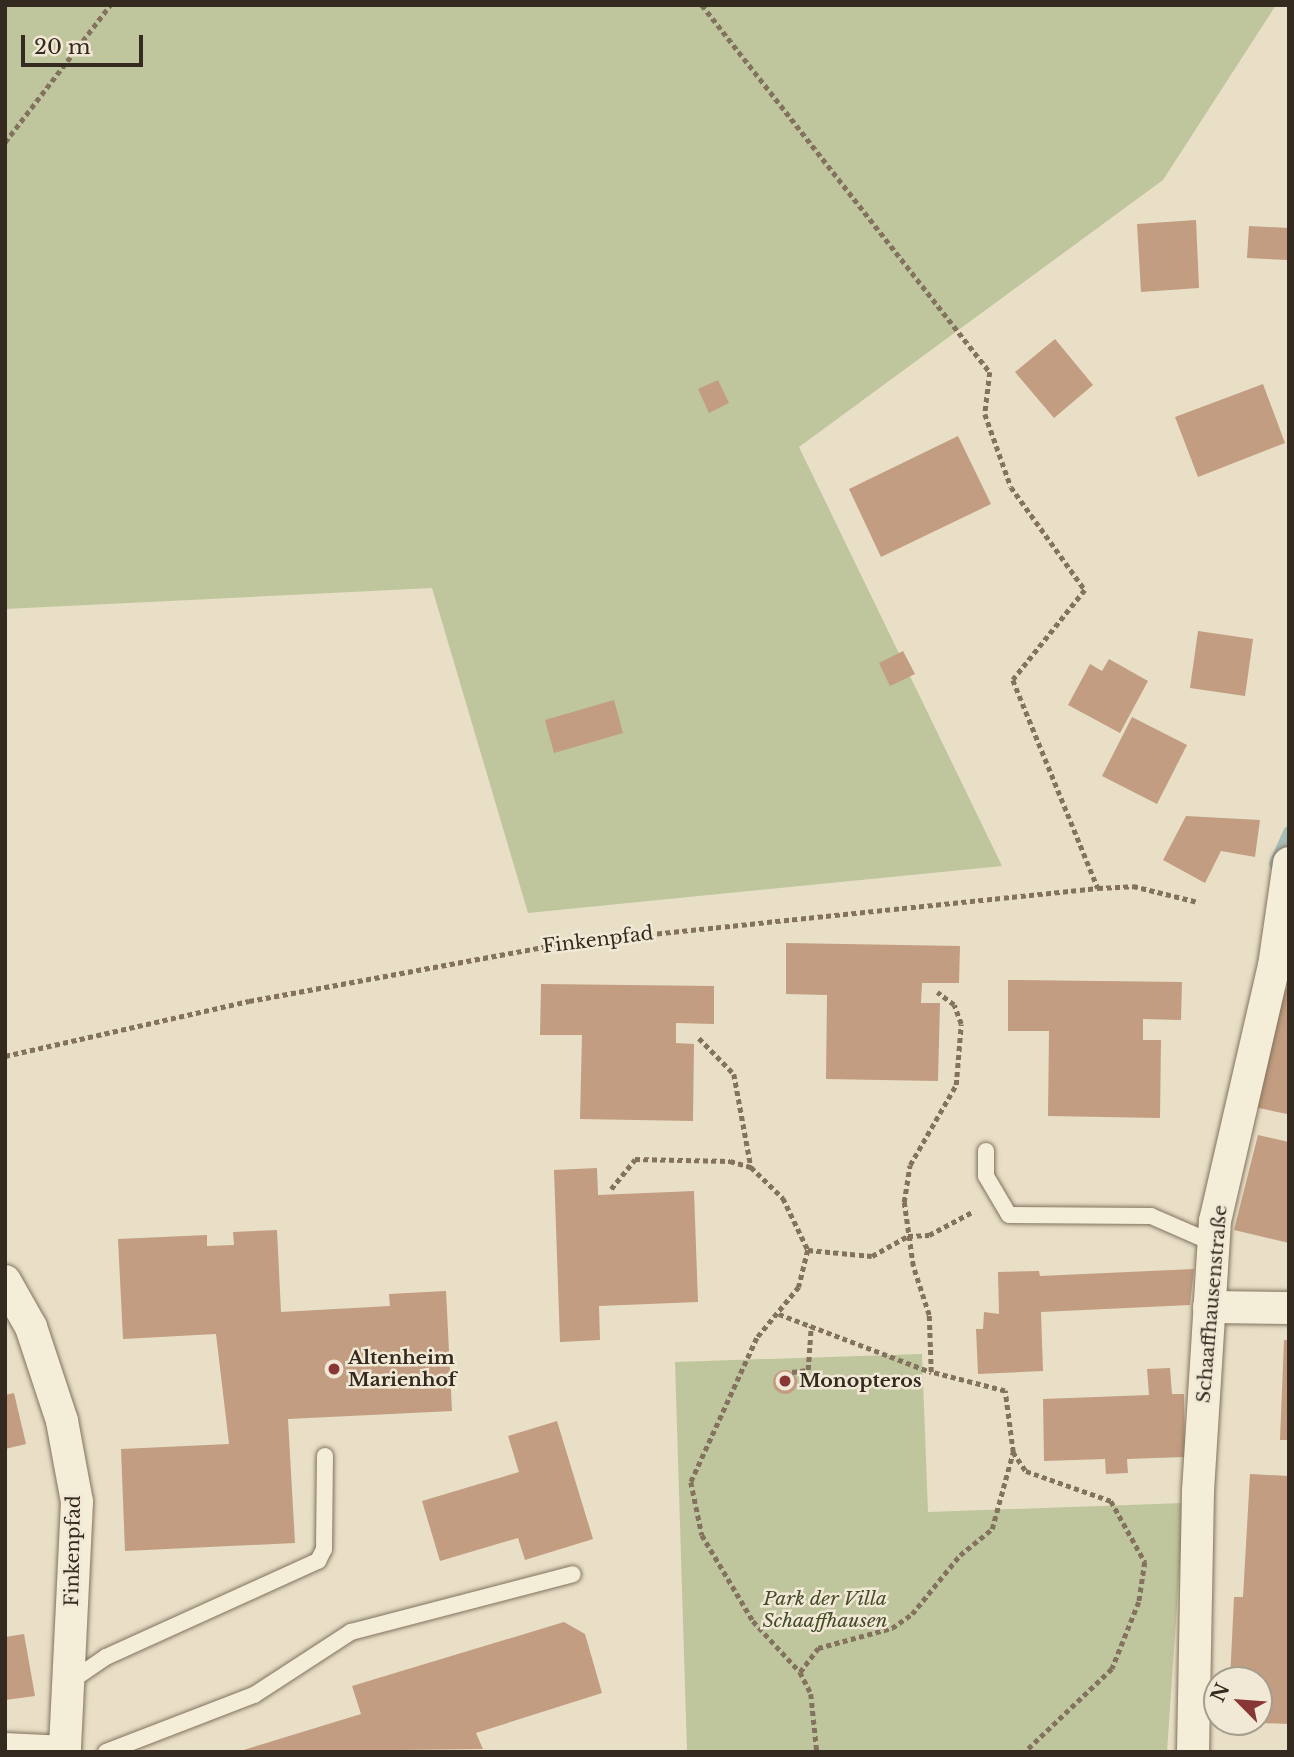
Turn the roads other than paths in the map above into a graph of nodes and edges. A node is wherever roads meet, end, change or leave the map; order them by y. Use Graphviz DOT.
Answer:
graph roads {
  1 [pos="1289,863"];
  2 [pos="1281,967"];
  3 [pos="986,1151"];
  4 [pos="1213,1242"];
  5 [pos="5,1281"];
  6 [pos="1209,1307"];
  7 [pos="1289,1308"];
  8 [pos="325,1456"];
  9 [pos="573,1574"];
  10 [pos="68,1683"];
  11 [pos="5,1749"];
  12 [pos="65,1750"];
  13 [pos="106,1752"];
  14 [pos="1193,1752"];
  1 -- 2 [label="street, Schaaffhausenstraße"];
  2 -- 4 [label="street, Schaaffhausenstraße"];
  3 -- 4 [label="lane"];
  4 -- 6 [label="street, Schaaffhausenstraße"];
  5 -- 10 [label="street, Finkenpfad"];
  6 -- 7 [label="street"];
  6 -- 14 [label="street, Schaaffhausenstraße"];
  8 -- 10 [label="lane"];
  9 -- 13 [label="lane"];
  10 -- 12 [label="street, Finkenpfad"];
  11 -- 12 [label="street"];
}
